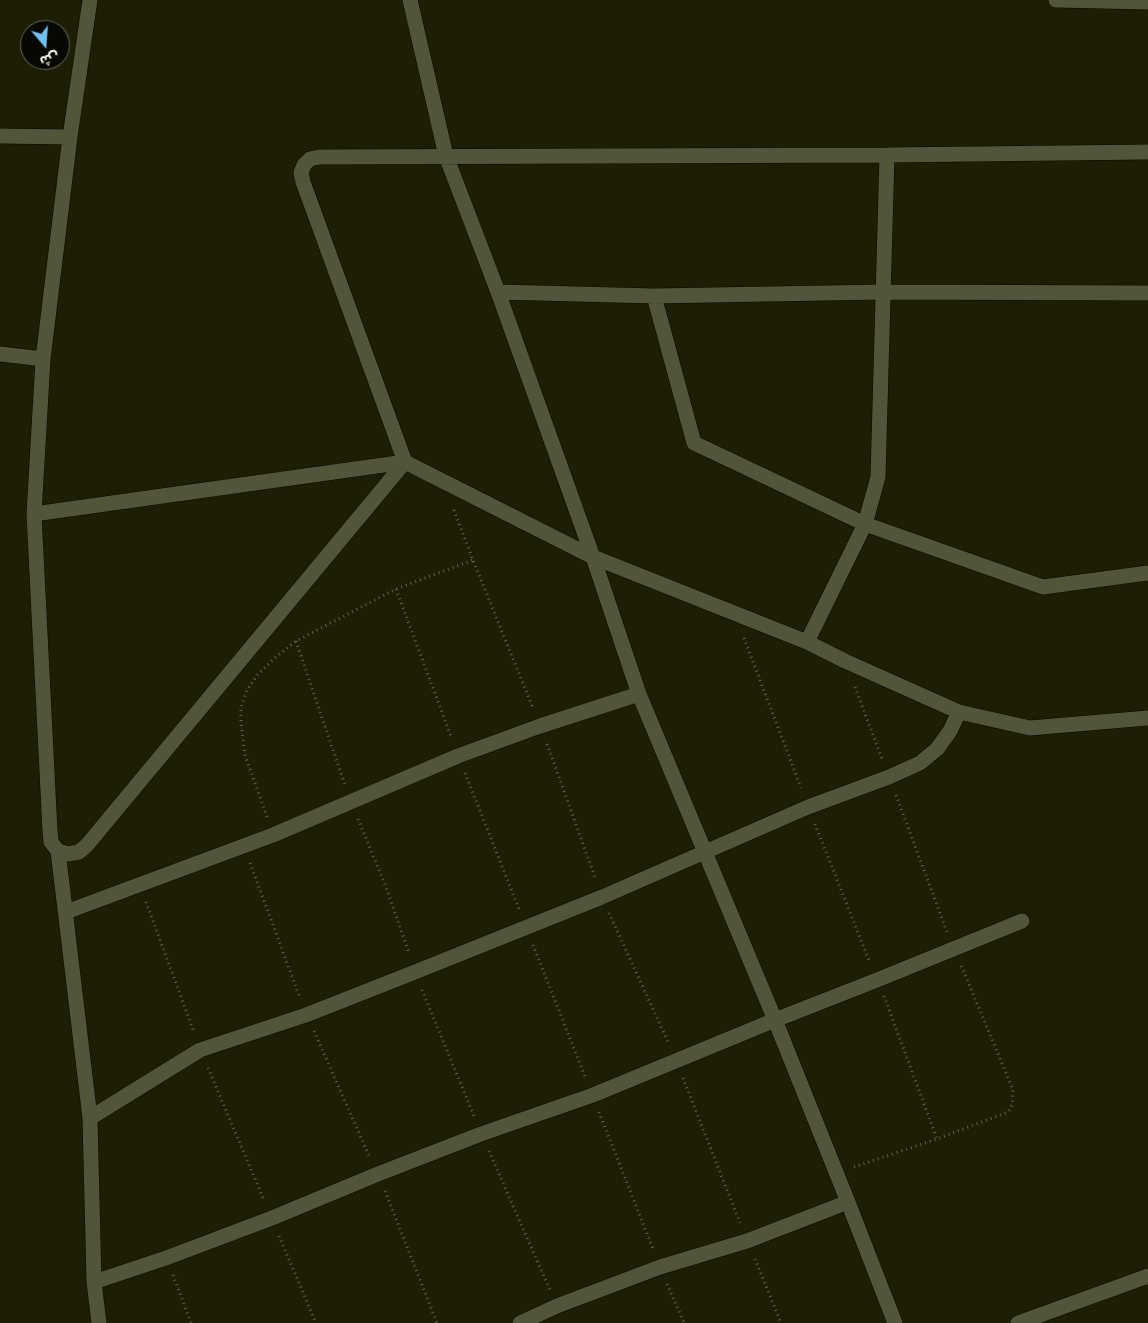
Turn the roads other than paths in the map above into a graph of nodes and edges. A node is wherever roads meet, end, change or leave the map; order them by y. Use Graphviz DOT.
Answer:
graph roads {
  1 [pos="90,0"];
  2 [pos="410,0"];
  3 [pos="1056,0"];
  4 [pos="1148,2"];
  5 [pos="0,136"];
  6 [pos="70,136"];
  7 [pos="1148,152"];
  8 [pos="887,155"];
  9 [pos="446,156"];
  10 [pos="498,292"];
  11 [pos="884,292"];
  12 [pos="1148,293"];
  13 [pos="654,296"];
  14 [pos="0,354"];
  15 [pos="43,359"];
  16 [pos="406,462"];
  17 [pos="34,514"];
  18 [pos="864,524"];
  19 [pos="593,557"];
  20 [pos="1148,573"];
  21 [pos="807,642"];
  22 [pos="639,694"];
  23 [pos="959,712"];
  24 [pos="1148,718"];
  25 [pos="58,851"];
  26 [pos="704,851"];
  27 [pos="66,912"];
  28 [pos="1022,921"];
  29 [pos="775,1020"];
  30 [pos="90,1118"];
  31 [pos="848,1202"];
  32 [pos="1147,1279"];
  33 [pos="94,1282"];
  34 [pos="100,1323"];
  35 [pos="520,1323"];
  36 [pos="895,1323"];
  37 [pos="1018,1323"];
  1 -- 6 [label="street"];
  2 -- 9 [label="street"];
  3 -- 4 [label="street"];
  5 -- 6 [label="street"];
  6 -- 15 [label="street"];
  7 -- 8 [label="street"];
  8 -- 9 [label="street"];
  8 -- 11 [label="street"];
  9 -- 10 [label="street"];
  9 -- 16 [label="street"];
  10 -- 13 [label="street"];
  10 -- 19 [label="street"];
  11 -- 12 [label="street"];
  11 -- 13 [label="street"];
  11 -- 18 [label="street"];
  13 -- 18 [label="street"];
  14 -- 15 [label="street"];
  15 -- 17 [label="street"];
  16 -- 17 [label="street"];
  16 -- 19 [label="street"];
  16 -- 25 [label="street"];
  17 -- 25 [label="street"];
  18 -- 20 [label="street"];
  18 -- 21 [label="street"];
  19 -- 21 [label="street"];
  19 -- 22 [label="street"];
  21 -- 23 [label="street"];
  22 -- 26 [label="street"];
  22 -- 27 [label="street"];
  23 -- 24 [label="street"];
  23 -- 26 [label="street"];
  25 -- 27 [label="street"];
  26 -- 29 [label="street"];
  26 -- 30 [label="street"];
  27 -- 30 [label="street"];
  28 -- 29 [label="street"];
  29 -- 31 [label="street"];
  29 -- 33 [label="street"];
  30 -- 33 [label="street"];
  31 -- 35 [label="street"];
  31 -- 36 [label="street"];
  32 -- 37 [label="street"];
  33 -- 34 [label="street"];
}
